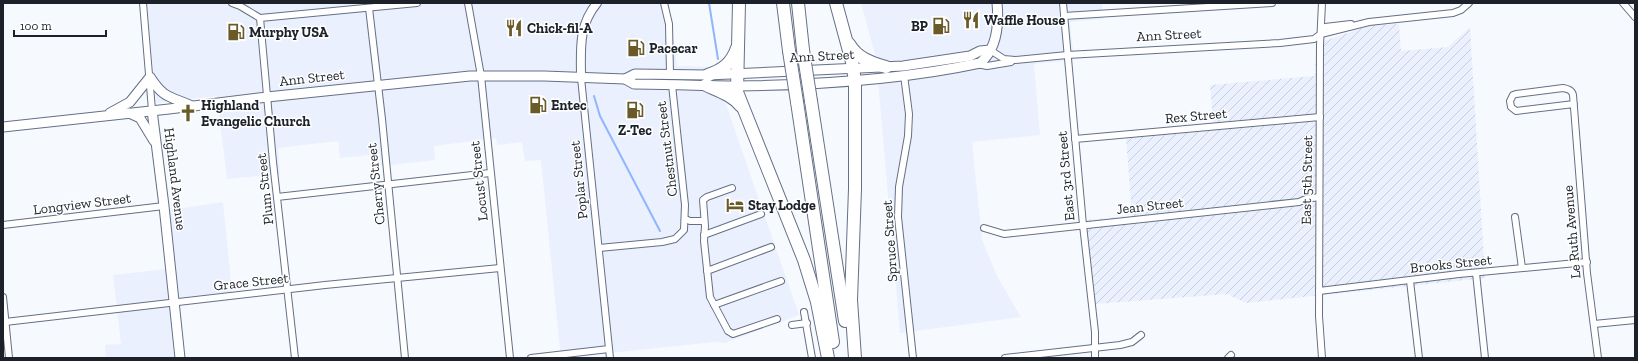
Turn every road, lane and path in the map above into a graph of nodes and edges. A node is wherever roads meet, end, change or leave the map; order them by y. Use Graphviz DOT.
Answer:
graph roads {
  1 [pos="142,3"];
  2 [pos="232,3"];
  3 [pos="417,3"];
  4 [pos="468,3"];
  5 [pos="597,3"];
  6 [pos="664,3"];
  7 [pos="739,3"];
  8 [pos="783,3"];
  9 [pos="798,3"];
  10 [pos="836,3"];
  11 [pos="997,3"];
  12 [pos="1063,3"];
  13 [pos="1272,3"];
  14 [pos="1322,3"];
  15 [pos="1469,3"];
  16 [pos="1623,3"];
  17 [pos="369,8"];
  18 [pos="1064,16"];
  19 [pos="1635,16"];
  20 [pos="260,18"];
  21 [pos="1321,34"];
  22 [pos="847,42"];
  23 [pos="738,45"];
  24 [pos="990,50"];
  25 [pos="1067,55"];
  26 [pos="1016,60"];
  27 [pos="976,64"];
  28 [pos="886,67"];
  29 [pos="670,74"];
  30 [pos="855,75"];
  31 [pos="904,75"];
  32 [pos="481,76"];
  33 [pos="150,77"];
  34 [pos="581,78"];
  35 [pos="625,79"];
  36 [pos="707,80"];
  37 [pos="737,80"];
  38 [pos="672,84"];
  39 [pos="378,86"];
  40 [pos="267,97"];
  41 [pos="1574,104"];
  42 [pos="192,106"];
  43 [pos="152,110"];
  44 [pos="744,111"];
  45 [pos="128,113"];
  46 [pos="106,115"];
  47 [pos="1320,117"];
  48 [pos="3,127"];
  49 [pos="1075,139"];
  50 [pos="157,146"];
  51 [pos="490,174"];
  52 [pos="388,184"];
  53 [pos="732,188"];
  54 [pos="277,197"];
  55 [pos="1319,198"];
  56 [pos="164,206"];
  57 [pos="761,214"];
  58 [pos="1515,217"];
  59 [pos="685,219"];
  60 [pos="704,221"];
  61 [pos="3,225"];
  62 [pos="1083,225"];
  63 [pos="984,228"];
  64 [pos="704,236"];
  65 [pos="772,247"];
  66 [pos="600,248"];
  67 [pos="1586,262"];
  68 [pos="500,268"];
  69 [pos="1522,268"];
  70 [pos="707,271"];
  71 [pos="1476,273"];
  72 [pos="397,278"];
  73 [pos="781,281"];
  74 [pos="1410,281"];
  75 [pos="287,290"];
  76 [pos="1319,291"];
  77 [pos="3,297"];
  78 [pos="175,303"];
  79 [pos="714,305"];
  80 [pos="804,312"];
  81 [pos="777,319"];
  82 [pos="1635,320"];
  83 [pos="6,322"];
  84 [pos="806,323"];
  85 [pos="1594,324"];
  86 [pos="792,325"];
  87 [pos="1141,335"];
  88 [pos="1095,347"];
  89 [pos="609,349"];
  90 [pos="9,358"];
  91 [pos="180,358"];
  92 [pos="295,358"];
  93 [pos="405,358"];
  94 [pos="510,358"];
  95 [pos="531,358"];
  96 [pos="610,358"];
  97 [pos="812,358"];
  98 [pos="828,358"];
  99 [pos="835,358"];
  100 [pos="851,358"];
  101 [pos="855,358"];
  102 [pos="913,358"];
  103 [pos="1005,358"];
  104 [pos="1095,358"];
  105 [pos="1322,358"];
  106 [pos="1419,358"];
  107 [pos="1485,358"];
  108 [pos="1598,358"];
  1 -- 33 [label="street, Highland Avenue"];
  2 -- 20 [label="street"];
  3 -- 17 [label="street"];
  4 -- 32 [label="street, Locust Street"];
  5 -- 34 [label="street, Poplar Street"];
  6 -- 29 [label="street"];
  7 -- 23 [label="highway"];
  8 -- 99 [label="highway, bridge"];
  9 -- 100 [label="highway, bridge"];
  10 -- 22 [label="highway"];
  11 -- 24 [label="main road"];
  12 -- 18 [label="street, East 3rd Street"];
  13 -- 18 [label="street"];
  14 -- 21 [label="street, East 5th Street"];
  15 -- 21 [label="street, Ann Street"];
  16 -- 19 [label="street"];
  17 -- 20 [label="street"];
  17 -- 39 [label="street, Cherry Street"];
  18 -- 25 [label="street, East 3rd Street"];
  20 -- 40 [label="street, Plum Street"];
  21 -- 25 [label="street, Ann Street"];
  21 -- 47 [label="street, East 5th Street"];
  22 -- 28 [label="highway"];
  22 -- 30 [label="highway"];
  23 -- 36 [label="highway"];
  23 -- 37 [label="highway"];
  24 -- 26 [label="street, Ann Street"];
  24 -- 27 [label="main road"];
  24 -- 28 [label="main road, Ann Street"];
  25 -- 26 [label="street, Ann Street"];
  25 -- 49 [label="street, East 3rd Street"];
  26 -- 27 [label="street, Ann Street"];
  27 -- 31 [label="main road, Ann Street"];
  28 -- 30 [label="main road, Ann Street"];
  29 -- 35 [label="main road, Ann Street"];
  29 -- 36 [label="main road, Ann Street"];
  30 -- 31 [label="main road, Ann Street"];
  30 -- 37 [label="main road, Ann Street"];
  30 -- 101 [label="highway"];
  31 -- 102 [label="street, Spruce Street"];
  32 -- 34 [label="main road, Ann Street"];
  32 -- 39 [label="main road, Ann Street"];
  32 -- 51 [label="street, Locust Street"];
  33 -- 42 [label="main road"];
  33 -- 43 [label="street, Highland Avenue"];
  33 -- 46 [label="main road"];
  34 -- 35 [label="main road, Ann Street"];
  34 -- 66 [label="street, Poplar Street"];
  35 -- 38 [label="main road, Ann Street"];
  36 -- 37 [label="main road, Ann Street"];
  36 -- 38 [label="main road, Ann Street"];
  36 -- 44 [label="highway"];
  37 -- 44 [label="highway"];
  38 -- 59 [label="street, Chestnut Street"];
  39 -- 40 [label="main road, Ann Street"];
  39 -- 52 [label="street, Cherry Street"];
  40 -- 42 [label="main road, Ann Street"];
  40 -- 54 [label="street, Plum Street"];
  41 -- 41 [label="street, Le Ruth Avenue"];
  41 -- 67 [label="street, Le Ruth Avenue"];
  42 -- 43 [label="main road, Ann Street"];
  43 -- 45 [label="main road, Ann Street"];
  43 -- 50 [label="main road, Highland Avenue"];
  44 -- 98 [label="highway"];
  45 -- 46 [label="main road, Ann Street"];
  45 -- 50 [label="main road"];
  46 -- 48 [label="main road, Ann Street"];
  47 -- 49 [label="street, Rex Street"];
  47 -- 55 [label="street, East 5th Street"];
  49 -- 62 [label="street, East 3rd Street"];
  50 -- 56 [label="main road, Highland Avenue"];
  51 -- 52 [label="street"];
  51 -- 68 [label="street, Locust Street"];
  52 -- 54 [label="street"];
  52 -- 72 [label="street, Cherry Street"];
  53 -- 60 [label="street"];
  54 -- 75 [label="street, Plum Street"];
  55 -- 62 [label="street, Jean Street"];
  55 -- 76 [label="street, East 5th Street"];
  56 -- 61 [label="street, Longview Street"];
  56 -- 78 [label="main road, Highland Avenue"];
  57 -- 64 [label="street"];
  58 -- 69 [label="street"];
  59 -- 60 [label="street"];
  59 -- 66 [label="street"];
  60 -- 64 [label="street"];
  62 -- 63 [label="street, Jean Street"];
  62 -- 88 [label="street, East 3rd Street"];
  64 -- 70 [label="street"];
  65 -- 70 [label="street"];
  66 -- 89 [label="street, Poplar Street"];
  67 -- 69 [label="street, Brooks Street"];
  67 -- 85 [label="street, Le Ruth Avenue"];
  68 -- 72 [label="street, Grace Street"];
  68 -- 94 [label="street, Locust Street"];
  69 -- 71 [label="street, Brooks Street"];
  70 -- 79 [label="street"];
  71 -- 74 [label="street, Brooks Street"];
  71 -- 107 [label="street"];
  72 -- 75 [label="street, Grace Street"];
  72 -- 93 [label="street, Cherry Street"];
  73 -- 79 [label="street"];
  74 -- 76 [label="street, Brooks Street"];
  74 -- 106 [label="street"];
  75 -- 78 [label="street, Grace Street"];
  75 -- 92 [label="street, Plum Street"];
  76 -- 105 [label="street, East 5th Street"];
  77 -- 83 [label="street"];
  78 -- 83 [label="street, Grace Street"];
  78 -- 91 [label="main road, Highland Avenue"];
  79 -- 81 [label="street"];
  80 -- 84 [label="street"];
  82 -- 85 [label="street"];
  83 -- 90 [label="street"];
  84 -- 86 [label="street"];
  84 -- 97 [label="street"];
  85 -- 108 [label="street, Le Ruth Avenue"];
  87 -- 88 [label="street"];
  88 -- 103 [label="street"];
  88 -- 104 [label="street, East 3rd Street"];
  89 -- 95 [label="street"];
  89 -- 96 [label="street, Poplar Street"];
}
